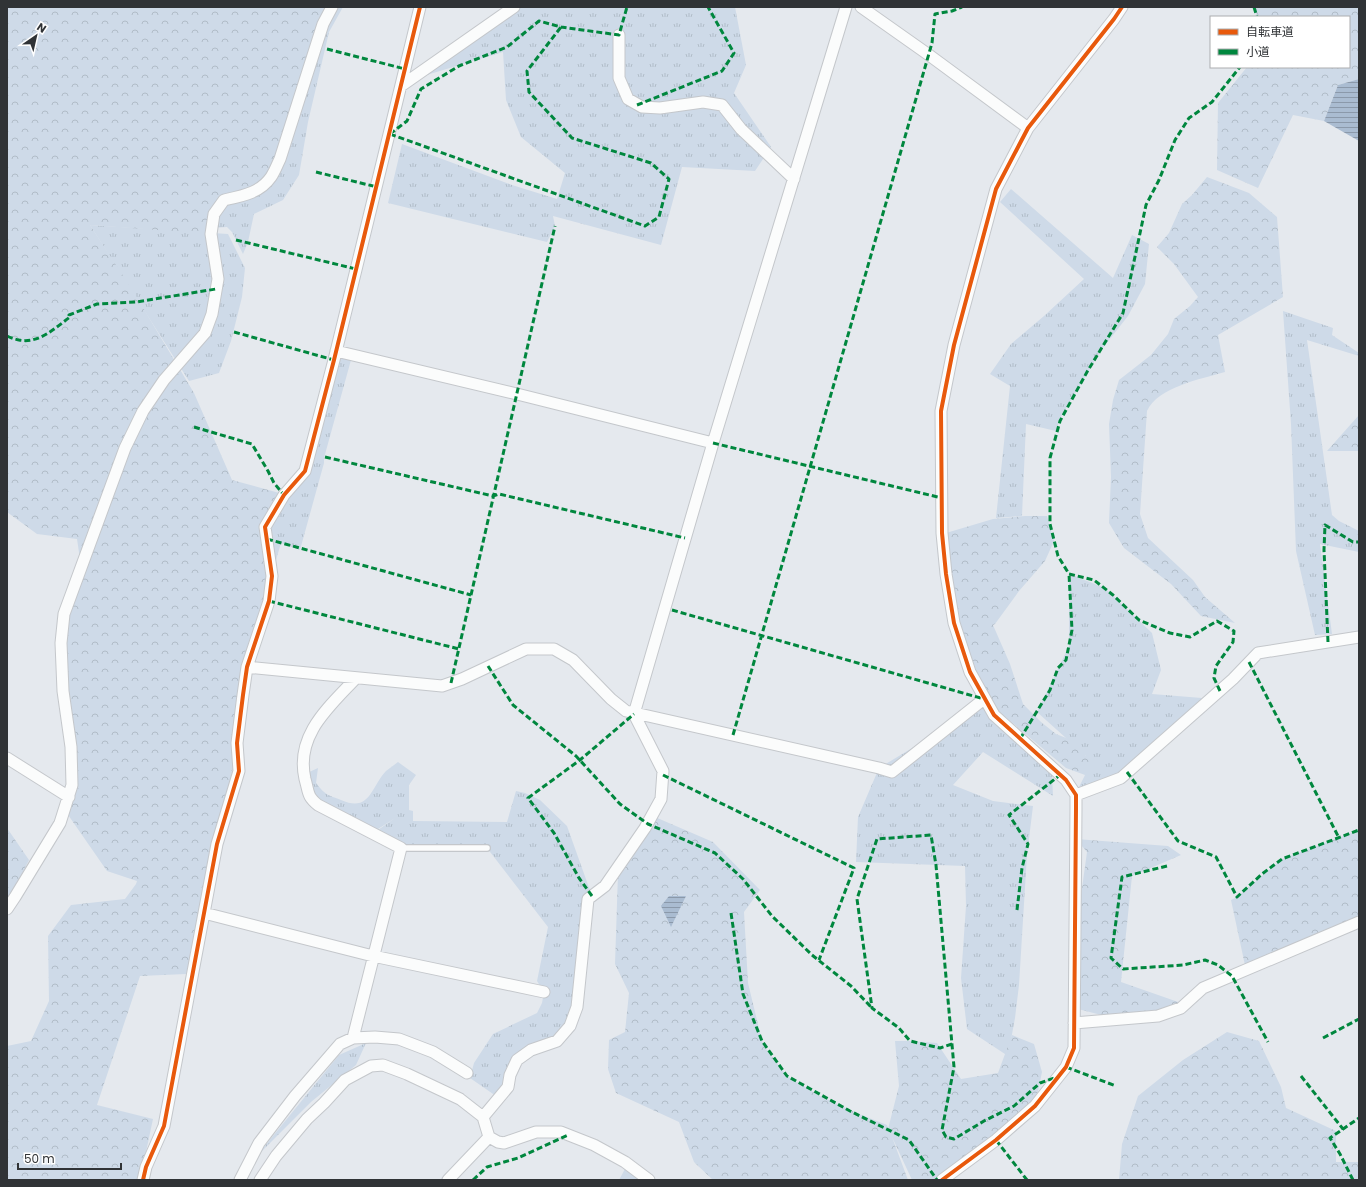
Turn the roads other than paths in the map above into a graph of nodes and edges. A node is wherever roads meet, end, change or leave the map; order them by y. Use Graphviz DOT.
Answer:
graph roads {
  1 [pos="332,7"];
  2 [pos="420,7"];
  3 [pos="514,7"];
  4 [pos="846,7"];
  5 [pos="860,7"];
  6 [pos="1122,7"];
  7 [pos="619,35"];
  8 [pos="401,86"];
  9 [pos="1028,128"];
  10 [pos="794,179"];
  11 [pos="336,351"];
  12 [pos="713,444"];
  13 [pos="1359,637"];
  14 [pos="247,667"];
  15 [pos="356,678"];
  16 [pos="984,699"];
  17 [pos="634,714"];
  18 [pos="7,758"];
  19 [pos="1076,795"];
  20 [pos="68,797"];
  21 [pos="400,848"];
  22 [pos="487,848"];
  23 [pos="7,909"];
  24 [pos="204,913"];
  25 [pos="1359,922"];
  26 [pos="374,956"];
  27 [pos="544,992"];
  28 [pos="1074,1023"];
  29 [pos="353,1038"];
  30 [pos="467,1072"];
  31 [pos="483,1117"];
  32 [pos="489,1137"];
  33 [pos="143,1180"];
  34 [pos="240,1180"];
  35 [pos="260,1180"];
  36 [pos="448,1180"];
  37 [pos="649,1180"];
  38 [pos="942,1180"];
  1 -- 20 [label="street"];
  2 -- 8 [label="street"];
  3 -- 8 [label="street"];
  4 -- 10 [label="street"];
  5 -- 9 [label="street"];
  6 -- 9 [label="street"];
  7 -- 10 [label="street"];
  8 -- 11 [label="street"];
  9 -- 16 [label="street"];
  10 -- 12 [label="street"];
  11 -- 12 [label="street"];
  11 -- 14 [label="street"];
  12 -- 17 [label="street"];
  13 -- 19 [label="street"];
  14 -- 15 [label="street"];
  14 -- 24 [label="street"];
  15 -- 17 [label="street"];
  15 -- 21 [label="street"];
  16 -- 17 [label="street"];
  16 -- 19 [label="street"];
  17 -- 31 [label="street"];
  18 -- 20 [label="street"];
  19 -- 28 [label="street"];
  20 -- 23 [label="street"];
  21 -- 22 [label="lane"];
  21 -- 26 [label="street"];
  24 -- 26 [label="street"];
  24 -- 33 [label="street"];
  25 -- 28 [label="street"];
  26 -- 27 [label="street"];
  26 -- 29 [label="street"];
  28 -- 38 [label="street"];
  29 -- 30 [label="street"];
  29 -- 34 [label="street"];
  31 -- 32 [label="street"];
  31 -- 35 [label="street"];
  32 -- 36 [label="street"];
  32 -- 37 [label="street"];
}
